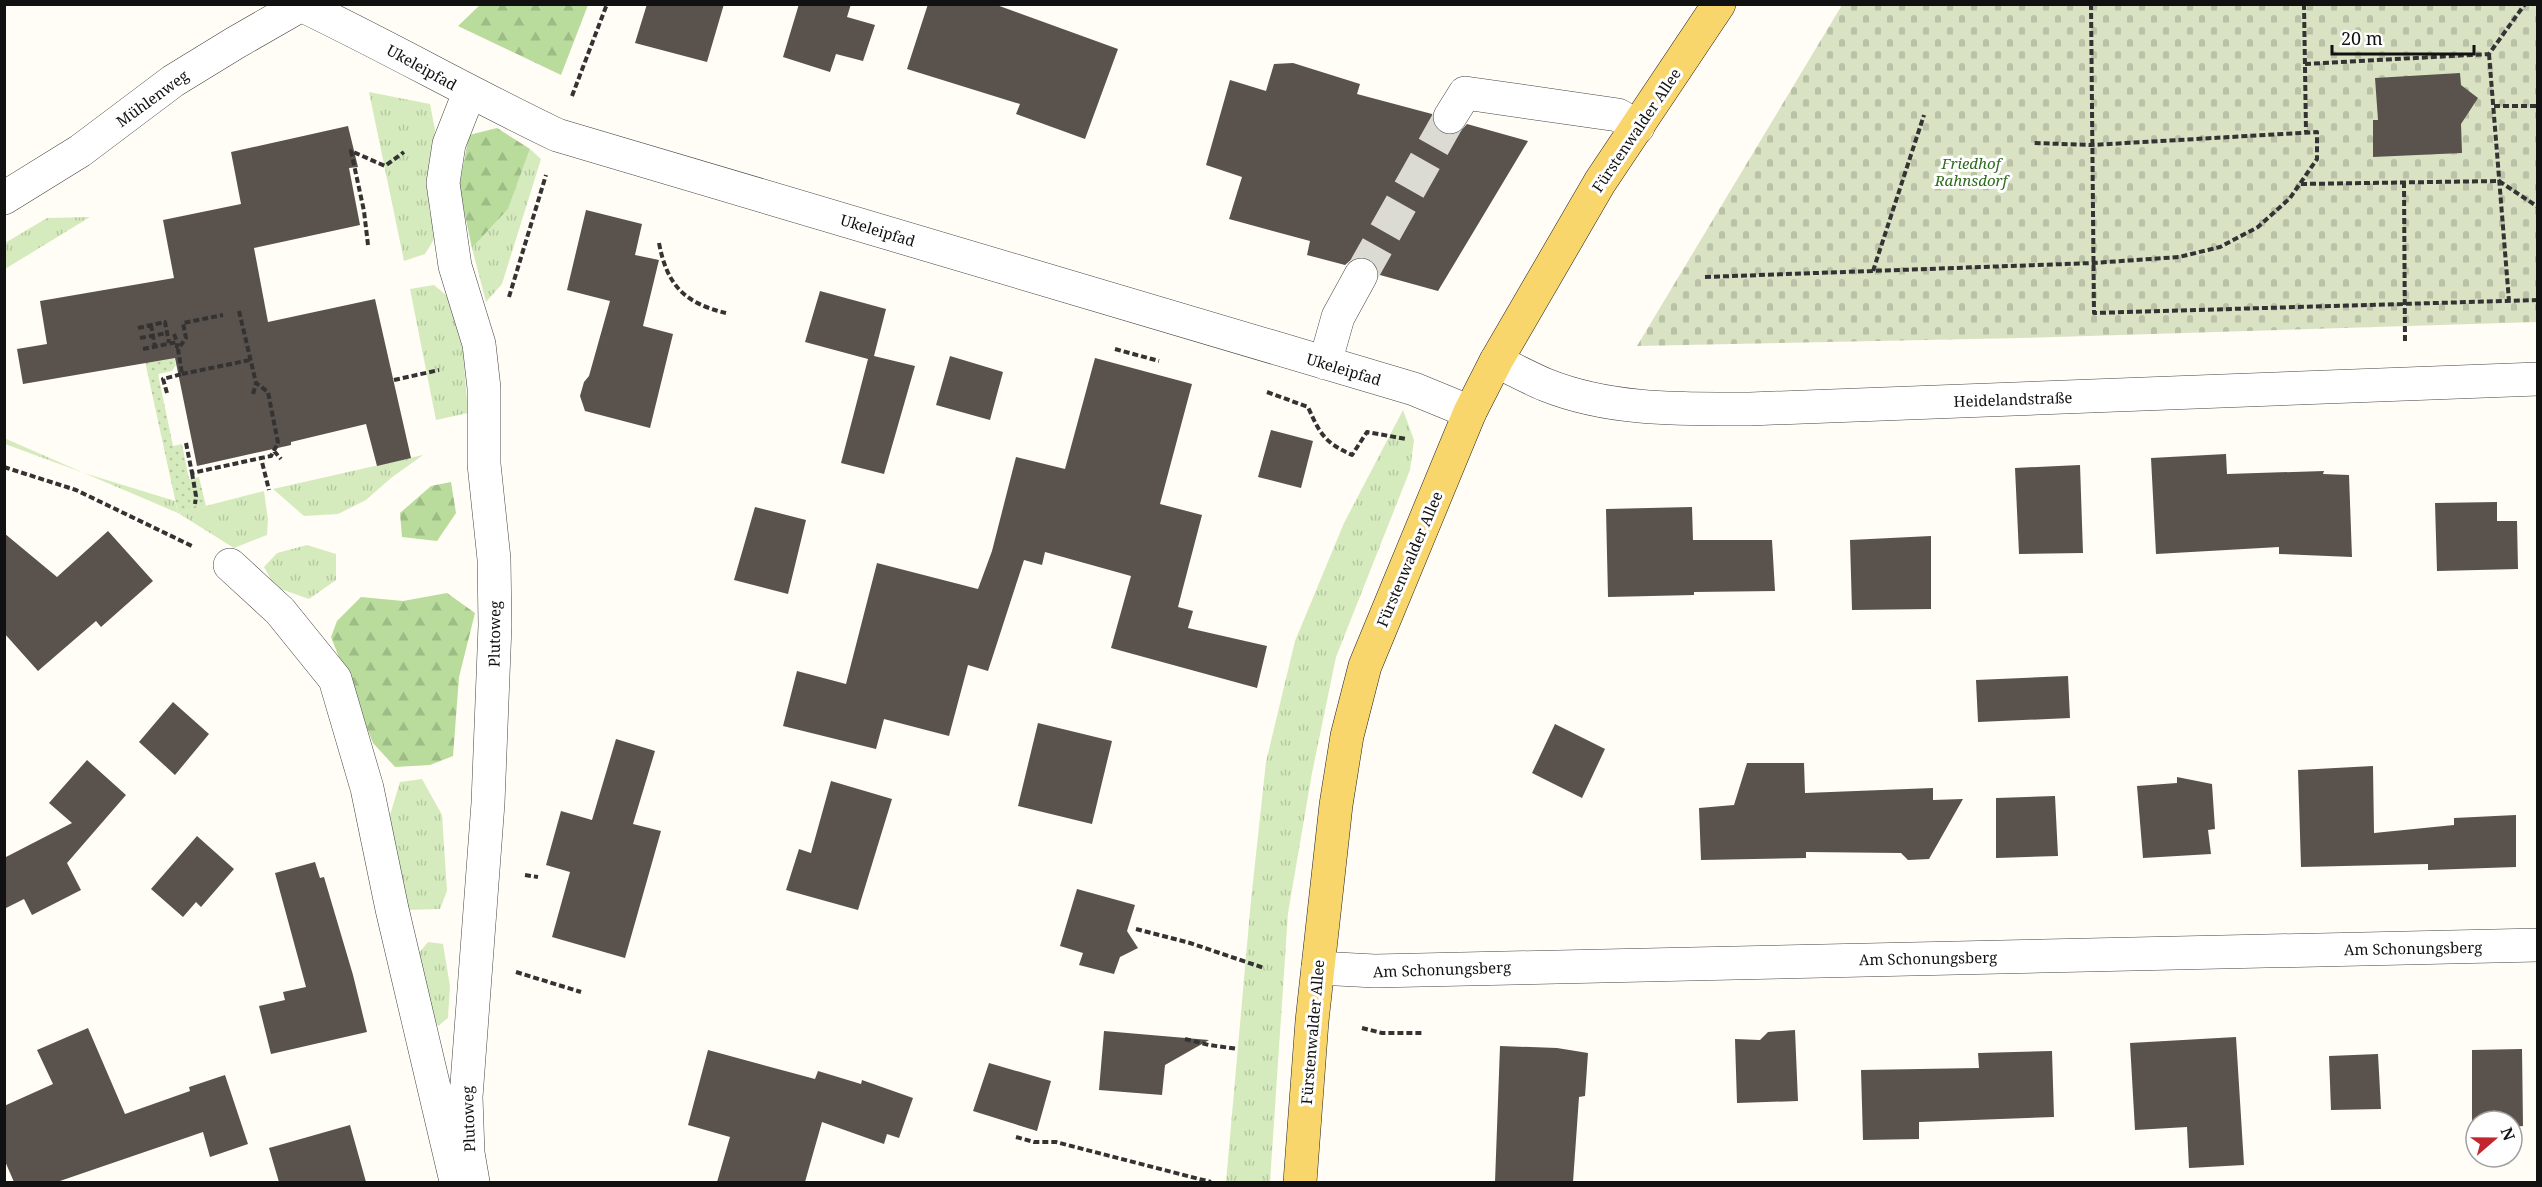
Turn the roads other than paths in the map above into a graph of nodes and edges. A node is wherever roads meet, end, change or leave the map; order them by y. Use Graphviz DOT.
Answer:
graph roads {
  1 [pos="1719,4"];
  2 [pos="303,5"];
  3 [pos="469,93"];
  4 [pos="1450,117"];
  5 [pos="1638,127"];
  6 [pos="4,198"];
  7 [pos="1361,275"];
  8 [pos="1496,361"];
  9 [pos="1325,363"];
  10 [pos="2538,380"];
  11 [pos="1470,412"];
  12 [pos="230,565"];
  13 [pos="2538,945"];
  14 [pos="1318,968"];
  15 [pos="456,1182"];
  16 [pos="473,1182"];
  17 [pos="1300,1182"];
  1 -- 5 [label="main road, Fürstenwalder Allee"];
  2 -- 3 [label="street, Ukeleipfad"];
  2 -- 6 [label="street, Mühlenweg"];
  3 -- 9 [label="street, Ukeleipfad"];
  3 -- 16 [label="street, Plutoweg"];
  4 -- 5 [label="street"];
  5 -- 8 [label="main road, Fürstenwalder Allee"];
  7 -- 9 [label="street"];
  8 -- 10 [label="street, Heidelandstraße"];
  8 -- 11 [label="main road, Fürstenwalder Allee"];
  9 -- 11 [label="street, Ukeleipfad"];
  11 -- 14 [label="main road, Fürstenwalder Allee"];
  12 -- 15 [label="street, Plutoweg"];
  13 -- 14 [label="street, Am Schonungsberg"];
  14 -- 17 [label="main road, Fürstenwalder Allee"];
}
